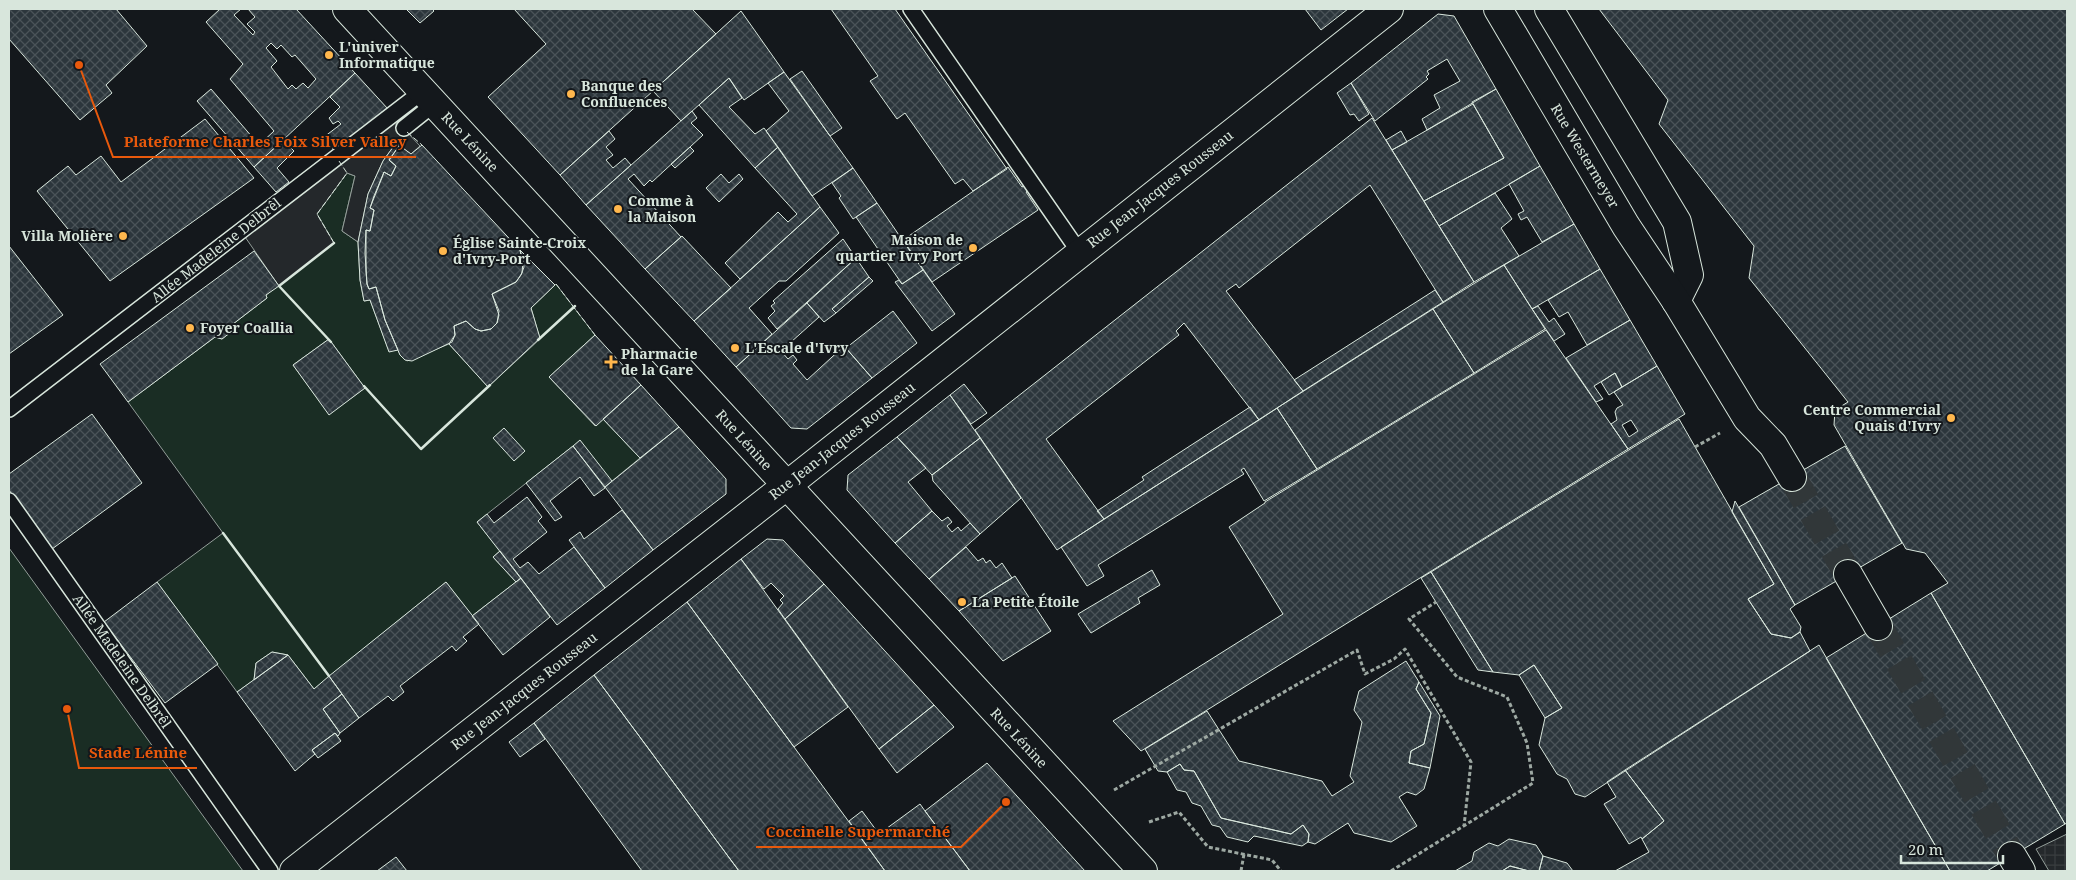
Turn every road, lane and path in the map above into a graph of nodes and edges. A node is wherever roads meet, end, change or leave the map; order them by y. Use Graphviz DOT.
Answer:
graph roads {
  1 [pos="346,9"];
  2 [pos="911,9"];
  3 [pos="1389,9"];
  4 [pos="1498,9"];
  5 [pos="1549,9"];
  6 [pos="428,97"];
  7 [pos="404,128"];
  8 [pos="1080,253"];
  9 [pos="1676,301"];
  10 [pos="9,409"];
  11 [pos="1792,476"];
  12 [pos="786,486"];
  13 [pos="9,501"];
  14 [pos="1848,574"];
  15 [pos="1436,602"];
  16 [pos="1878,626"];
  17 [pos="1114,790"];
  18 [pos="1149,822"];
  19 [pos="1464,826"];
  20 [pos="1244,854"];
  21 [pos="270,871"];
  22 [pos="294,871"];
  23 [pos="1143,871"];
  24 [pos="1241,871"];
  25 [pos="1281,871"];
  26 [pos="1390,871"];
  1 -- 6 [label="main road, Rue Lénine"];
  2 -- 8 [label="lane"];
  3 -- 8 [label="main road, Rue Jean-Jacques Rousseau"];
  4 -- 9 [label="main road, Rue Westermeyer"];
  5 -- 9 [label="main road"];
  6 -- 7 [label="lane"];
  6 -- 10 [label="lane, Allée Madeleine Delbrêl"];
  6 -- 12 [label="main road, Rue Lénine"];
  8 -- 12 [label="main road, Rue Jean-Jacques Rousseau"];
  9 -- 11 [label="main road, Rue Westermeyer"];
  12 -- 22 [label="main road, Rue Jean-Jacques Rousseau"];
  12 -- 23 [label="main road, Rue Lénine"];
  13 -- 21 [label="lane, Allée Madeleine Delbrêl"];
  14 -- 16 [label="main road"];
  15 -- 19 [label="path"];
  17 -- 19 [label="path"];
  18 -- 20 [label="path"];
  19 -- 26 [label="path"];
  20 -- 24 [label="path"];
  20 -- 25 [label="path"];
}
